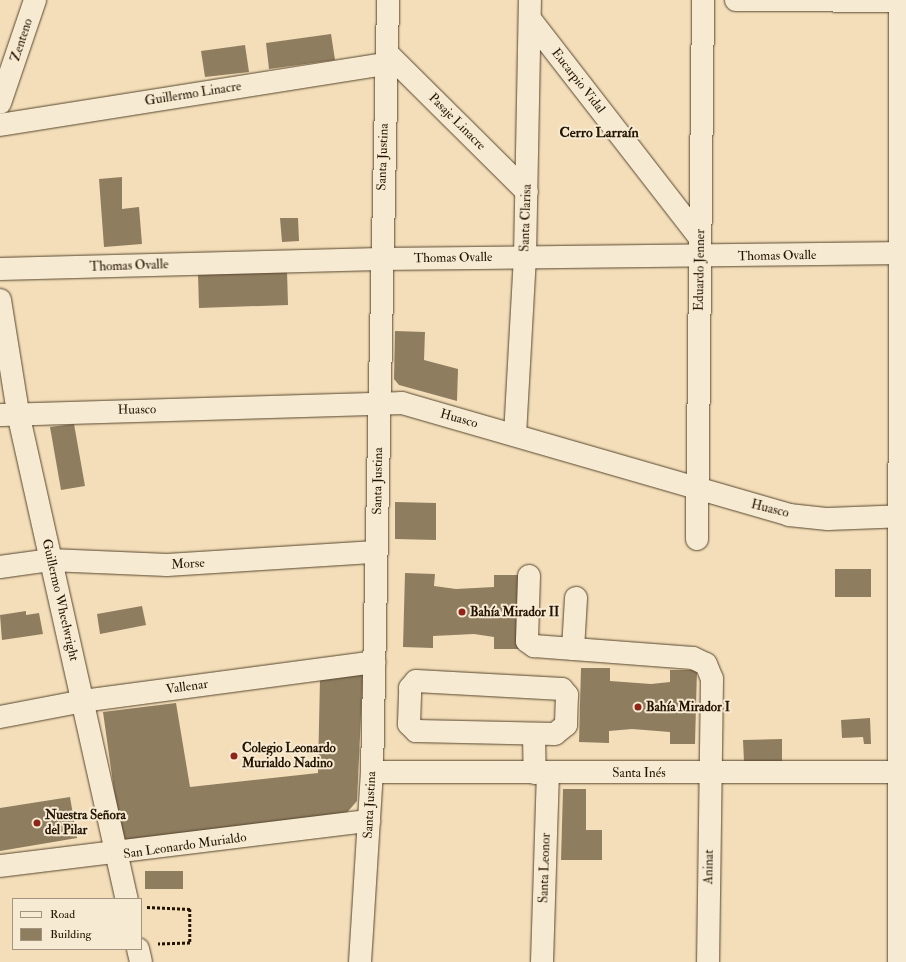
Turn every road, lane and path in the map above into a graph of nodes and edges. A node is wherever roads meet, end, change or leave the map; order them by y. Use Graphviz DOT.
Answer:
graph roads {
  1 [pos="35,0"];
  2 [pos="388,0"];
  3 [pos="703,0"];
  4 [pos="736,0"];
  5 [pos="900,0"];
  6 [pos="530,10"];
  7 [pos="392,62"];
  8 [pos="0,103"];
  9 [pos="0,125"];
  10 [pos="527,192"];
  11 [pos="700,248"];
  12 [pos="903,253"];
  13 [pos="524,257"];
  14 [pos="380,259"];
  15 [pos="0,270"];
  16 [pos="0,300"];
  17 [pos="379,405"];
  18 [pos="9,414"];
  19 [pos="515,435"];
  20 [pos="697,491"];
  21 [pos="903,516"];
  22 [pos="697,539"];
  23 [pos="376,552"];
  24 [pos="50,560"];
  25 [pos="0,567"];
  26 [pos="529,576"];
  27 [pos="576,598"];
  28 [pos="574,649"];
  29 [pos="374,662"];
  30 [pos="83,701"];
  31 [pos="0,717"];
  32 [pos="534,734"];
  33 [pos="372,772"];
  34 [pos="710,772"];
  35 [pos="903,772"];
  36 [pos="541,773"];
  37 [pos="369,821"];
  38 [pos="118,854"];
  39 [pos="0,866"];
  40 [pos="127,898"];
  41 [pos="142,907"];
  42 [pos="142,951"];
  43 [pos="360,962"];
  44 [pos="542,962"];
  45 [pos="708,962"];
  46 [pos="899,962"];
  1 -- 8 [label="street, Zenteno"];
  2 -- 7 [label="street, Santa Justina"];
  3 -- 11 [label="street, Eduardo Jenner"];
  4 -- 5 [label="street"];
  5 -- 12 [label="street"];
  6 -- 10 [label="street, Santa Clarisa"];
  6 -- 11 [label="street, Eucarpio Vidal"];
  7 -- 9 [label="street, Guillermo Linacre"];
  7 -- 10 [label="street, Pasaje Linacre"];
  7 -- 14 [label="street, Santa Justina"];
  10 -- 13 [label="street, Santa Clarisa"];
  11 -- 12 [label="street, Thomas Ovalle"];
  11 -- 13 [label="street, Thomas Ovalle"];
  11 -- 20 [label="street, Eduardo Jenner"];
  12 -- 21 [label="street"];
  13 -- 14 [label="street, Thomas Ovalle"];
  13 -- 19 [label="street, Santa Clarisa"];
  14 -- 15 [label="street, Thomas Ovalle"];
  14 -- 17 [label="street, Santa Justina"];
  16 -- 18 [label="street, Guillermo Wheelwright"];
  17 -- 18 [label="street, Huasco"];
  17 -- 19 [label="street, Huasco"];
  17 -- 23 [label="street, Santa Justina"];
  18 -- 24 [label="street, Guillermo Wheelwright"];
  19 -- 20 [label="street, Huasco"];
  20 -- 21 [label="street, Huasco"];
  20 -- 22 [label="street, Eduardo Jenner"];
  21 -- 35 [label="street"];
  23 -- 24 [label="street, Morse"];
  23 -- 29 [label="street, Santa Justina"];
  24 -- 25 [label="street, Morse"];
  24 -- 30 [label="street, Guillermo Wheelwright"];
  26 -- 28 [label="street, Aninat"];
  27 -- 28 [label="street"];
  28 -- 34 [label="street, Aninat"];
  29 -- 30 [label="street, Vallenar"];
  29 -- 33 [label="street, Santa Justina"];
  30 -- 31 [label="street, Vallenar"];
  30 -- 38 [label="street, Guillermo Wheelwright"];
  32 -- 32 [label="street"];
  32 -- 36 [label="street, Santa Leonor"];
  33 -- 36 [label="street, Santa Inés"];
  33 -- 37 [label="street, Santa Justina"];
  34 -- 35 [label="street, Santa Inés"];
  34 -- 36 [label="street, Santa Inés"];
  34 -- 45 [label="street, Aninat"];
  35 -- 46 [label="street"];
  36 -- 44 [label="street, Santa Leonor"];
  37 -- 38 [label="street, San Leonardo Murialdo"];
  37 -- 43 [label="street, Santa Justina"];
  38 -- 39 [label="street, San Leonardo Murialdo"];
  38 -- 40 [label="street, Guillermo Wheelwright"];
  41 -- 42 [label="path"];
}
